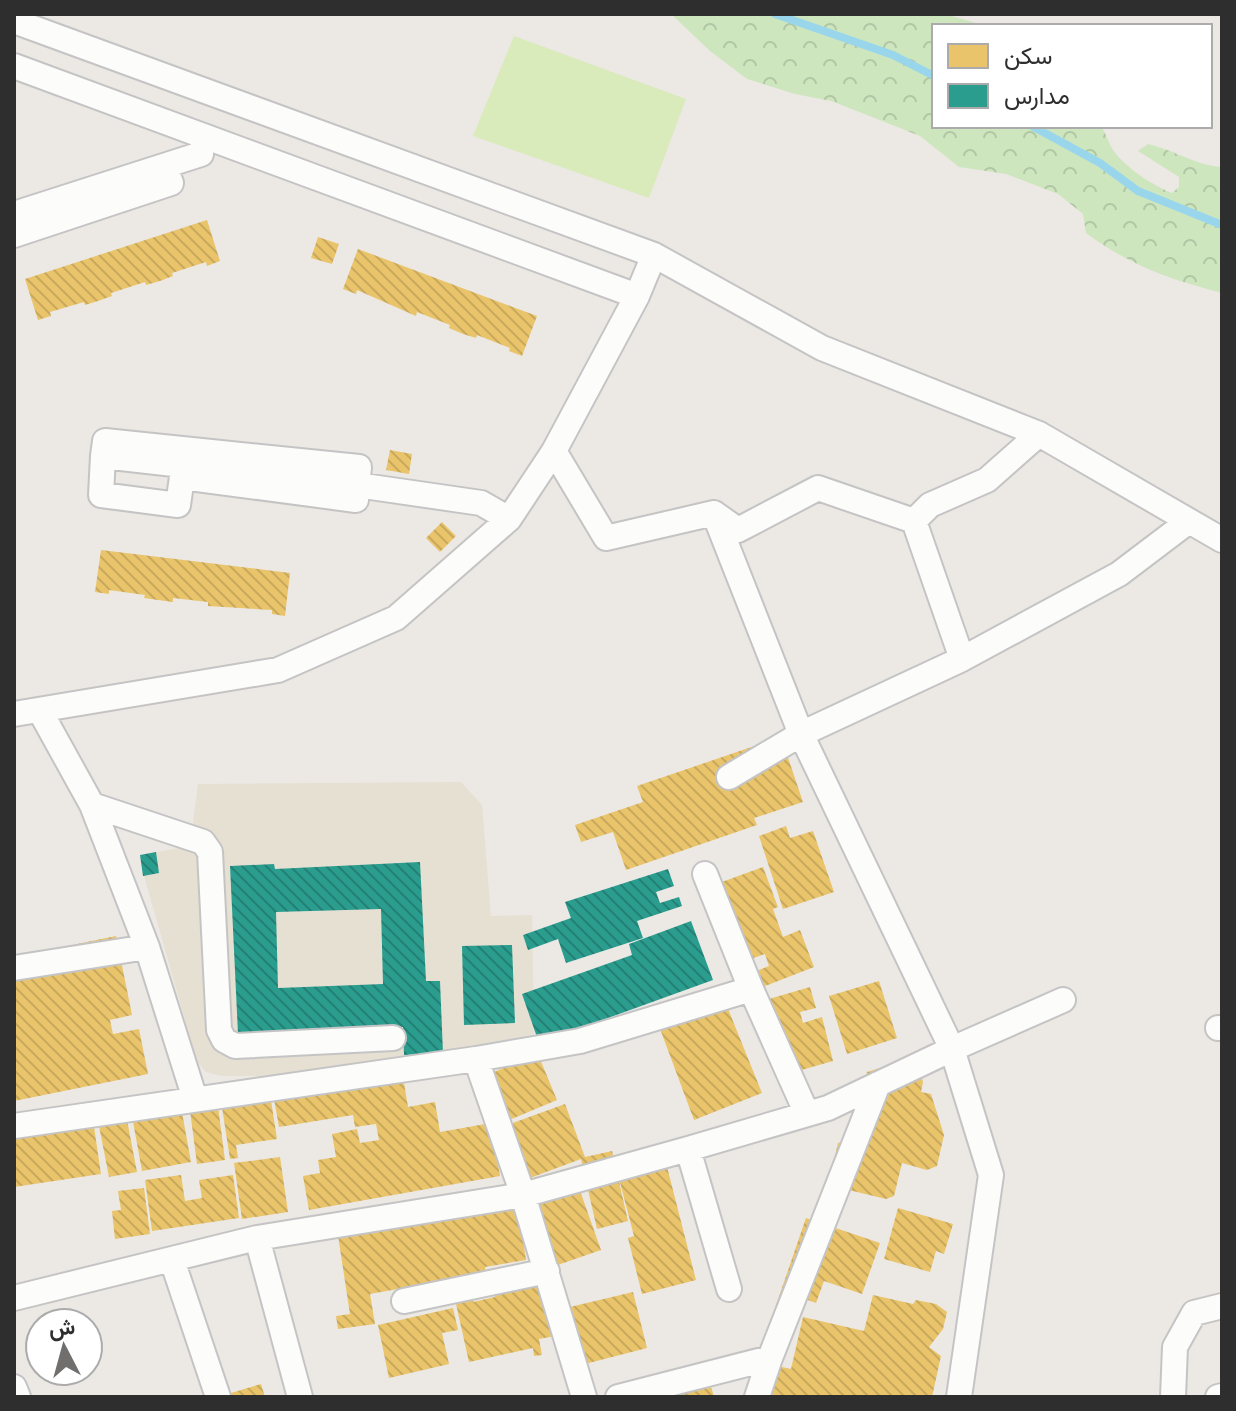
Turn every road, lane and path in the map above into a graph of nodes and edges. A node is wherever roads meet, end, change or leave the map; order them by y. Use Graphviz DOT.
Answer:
graph roads {
  1 [pos="14,21"];
  2 [pos="14,66"];
  3 [pos="201,154"];
  4 [pos="165,167"];
  5 [pos="14,214"];
  6 [pos="14,235"];
  7 [pos="654,255"];
  8 [pos="637,296"];
  9 [pos="1039,434"];
  10 [pos="554,451"];
  11 [pos="357,485"];
  12 [pos="714,513"];
  13 [pos="509,519"];
  14 [pos="914,521"];
  15 [pos="1189,521"];
  16 [pos="1222,540"];
  17 [pos="962,659"];
  18 [pos="40,711"];
  19 [pos="14,714"];
  20 [pos="801,734"];
  21 [pos="729,777"];
  22 [pos="92,805"];
  23 [pos="705,874"];
  24 [pos="147,947"];
  25 [pos="14,968"];
  26 [pos="751,989"];
  27 [pos="1063,1000"];
  28 [pos="393,1038"];
  29 [pos="952,1049"];
  30 [pos="476,1059"];
  31 [pos="878,1084"];
  32 [pos="195,1099"];
  33 [pos="807,1114"];
  34 [pos="14,1126"];
  35 [pos="688,1149"];
  36 [pos="523,1195"];
  37 [pos="257,1238"];
  38 [pos="172,1260"];
  39 [pos="547,1271"];
  40 [pos="729,1289"];
  41 [pos="14,1298"];
  42 [pos="404,1301"];
  43 [pos="1222,1306"];
  44 [pos="770,1358"];
  45 [pos="14,1387"];
  46 [pos="211,1395"];
  47 [pos="18,1397"];
  48 [pos="300,1397"];
  49 [pos="584,1397"];
  50 [pos="618,1397"];
  51 [pos="757,1397"];
  52 [pos="959,1397"];
  53 [pos="1173,1397"];
  1 -- 7 [label="street"];
  2 -- 8 [label="street"];
  3 -- 4 [label="street"];
  4 -- 5 [label="street"];
  4 -- 6 [label="street"];
  7 -- 8 [label="street"];
  7 -- 9 [label="street"];
  8 -- 10 [label="street"];
  9 -- 14 [label="street"];
  9 -- 15 [label="street"];
  10 -- 12 [label="street"];
  10 -- 13 [label="street"];
  11 -- 11 [label="street"];
  11 -- 13 [label="street"];
  12 -- 14 [label="street"];
  12 -- 20 [label="street"];
  13 -- 18 [label="street"];
  14 -- 17 [label="street"];
  15 -- 16 [label="street"];
  15 -- 17 [label="street"];
  17 -- 20 [label="street"];
  18 -- 19 [label="street"];
  18 -- 22 [label="street"];
  20 -- 21 [label="street"];
  20 -- 29 [label="street"];
  22 -- 24 [label="street"];
  22 -- 28 [label="street"];
  23 -- 26 [label="street"];
  24 -- 25 [label="street"];
  24 -- 32 [label="street"];
  26 -- 30 [label="street"];
  26 -- 33 [label="street"];
  27 -- 29 [label="street"];
  29 -- 31 [label="street"];
  29 -- 52 [label="street"];
  30 -- 32 [label="street"];
  30 -- 36 [label="street"];
  31 -- 33 [label="street"];
  31 -- 44 [label="street"];
  32 -- 34 [label="street"];
  33 -- 35 [label="street"];
  35 -- 36 [label="street"];
  35 -- 40 [label="street"];
  36 -- 37 [label="street"];
  36 -- 39 [label="street"];
  37 -- 38 [label="street"];
  37 -- 48 [label="street"];
  38 -- 41 [label="street"];
  38 -- 46 [label="street"];
  39 -- 42 [label="street"];
  39 -- 49 [label="street"];
  43 -- 53 [label="street"];
  44 -- 50 [label="street"];
  44 -- 51 [label="street"];
  45 -- 47 [label="street"];
}
